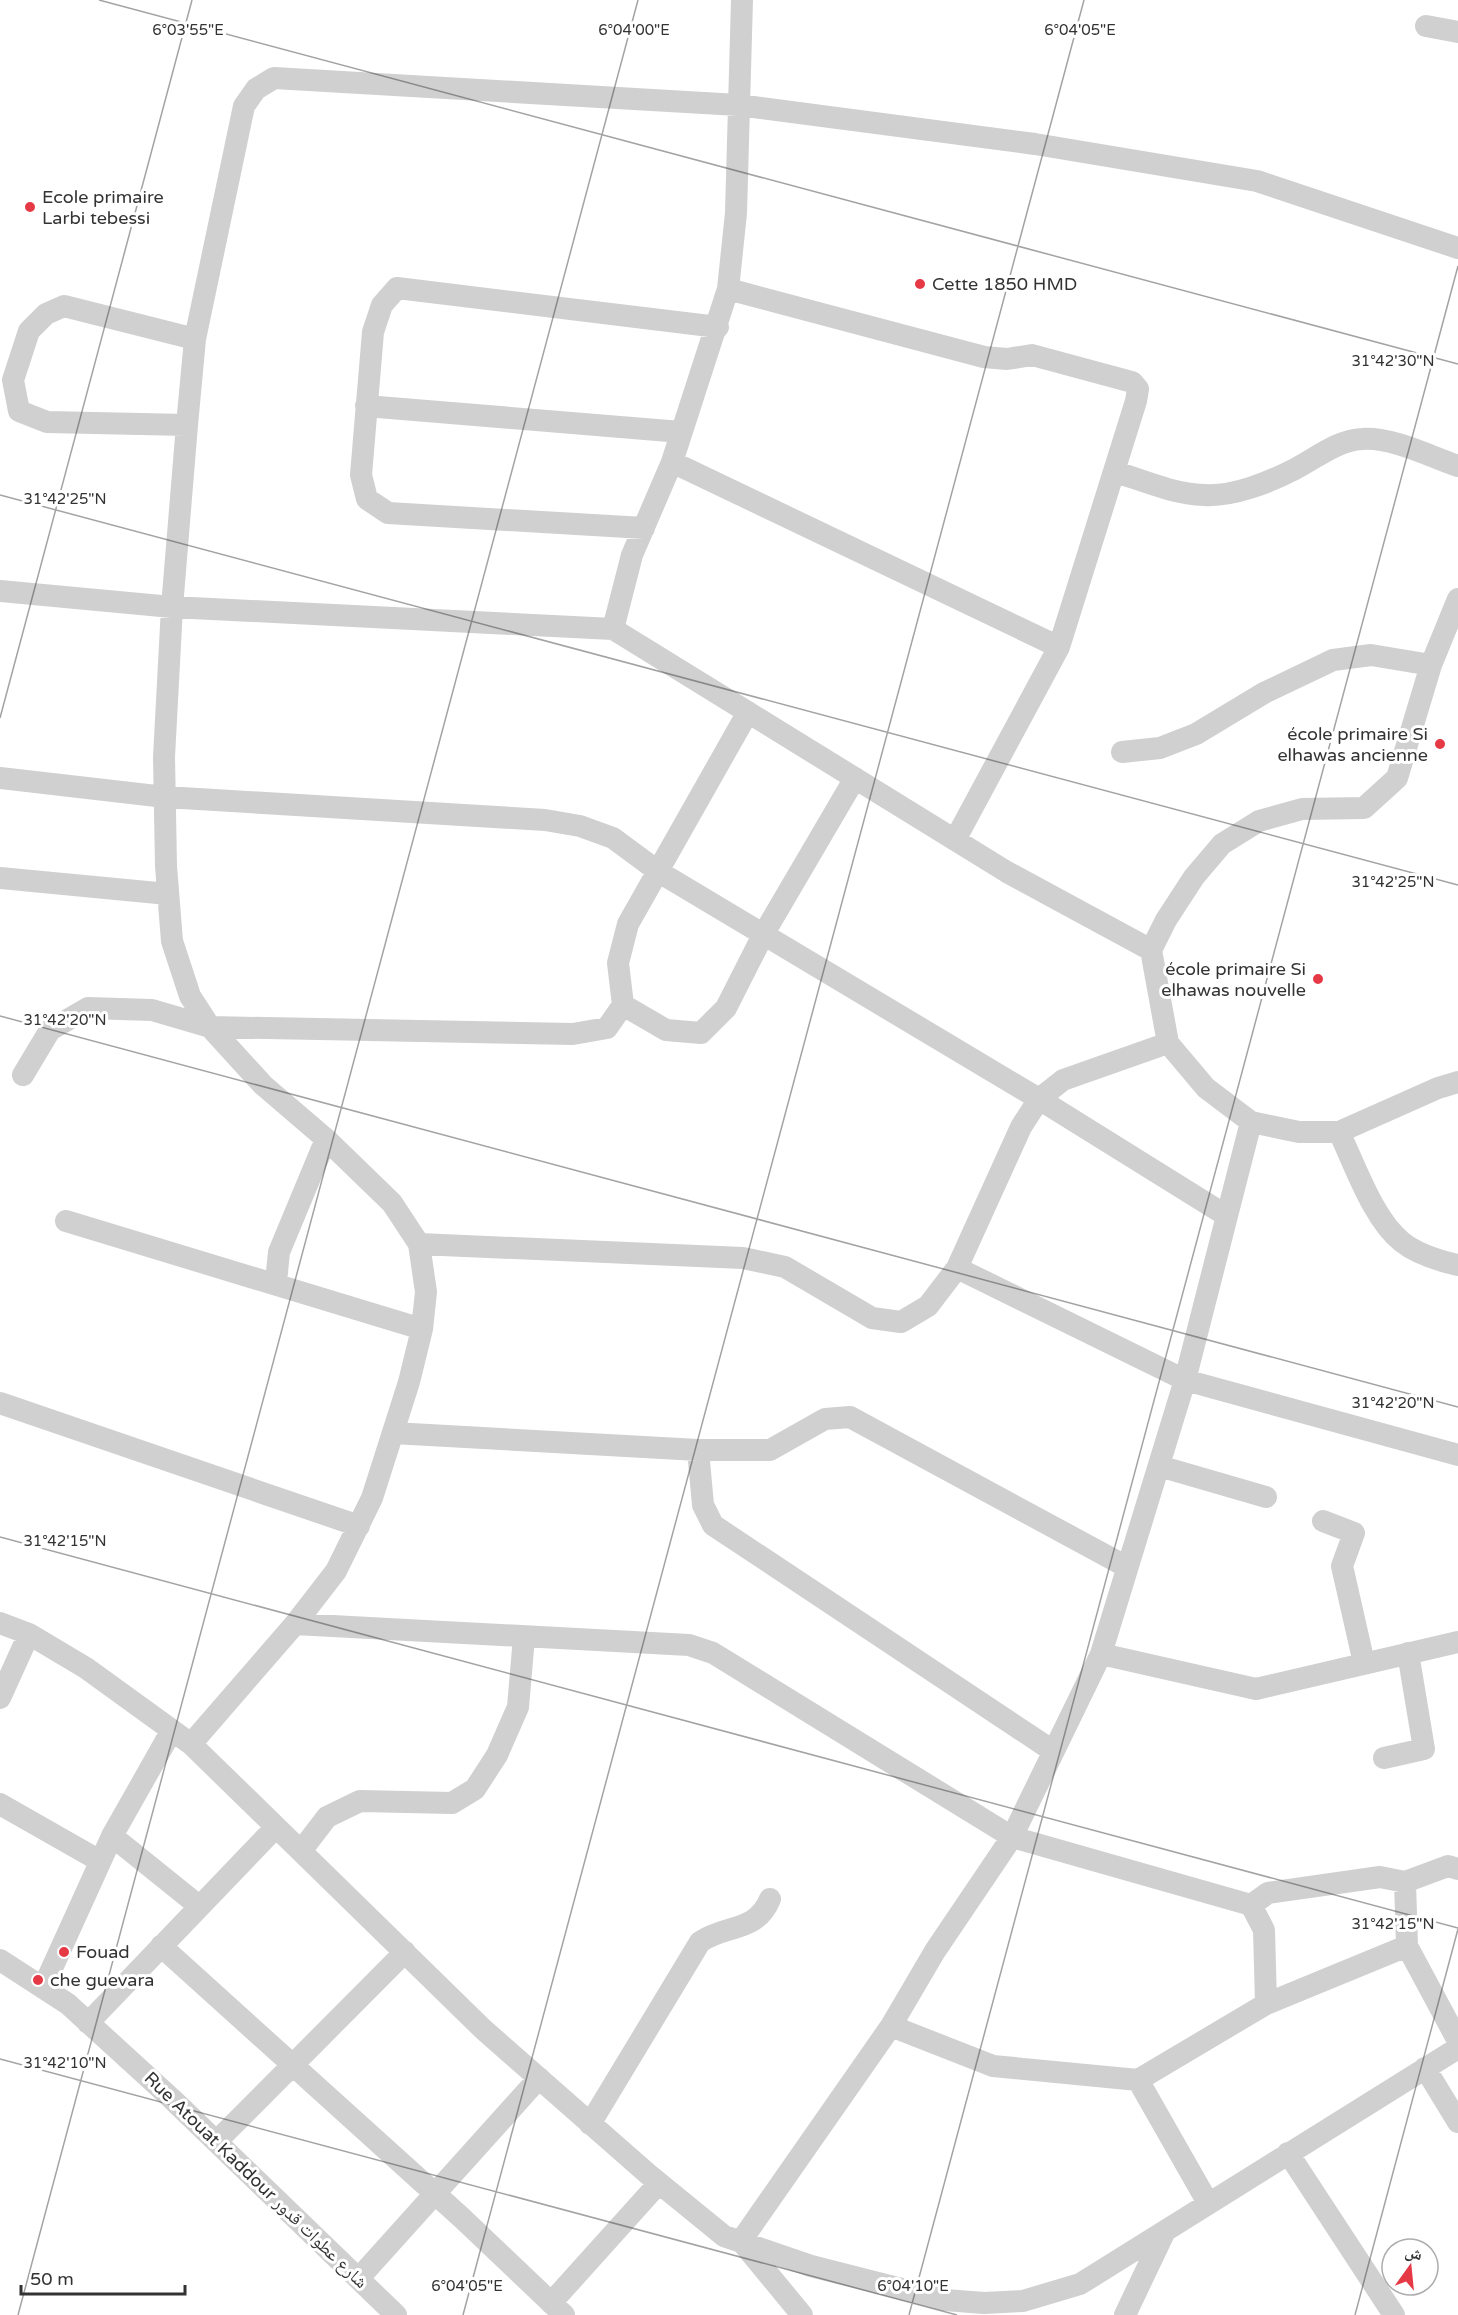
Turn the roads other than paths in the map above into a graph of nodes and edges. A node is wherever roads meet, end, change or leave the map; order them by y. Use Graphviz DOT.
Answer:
graph roads {
  1 [pos="742,0"];
  2 [pos="1426,26"];
  3 [pos="1458,32"];
  4 [pos="738,105"];
  5 [pos="1458,248"];
  6 [pos="728,289"];
  7 [pos="718,327"];
  8 [pos="195,339"];
  9 [pos="366,406"];
  10 [pos="187,425"];
  11 [pos="681,432"];
  12 [pos="672,462"];
  13 [pos="1458,466"];
  14 [pos="1116,472"];
  15 [pos="644,528"];
  16 [pos="0,591"];
  17 [pos="1458,599"];
  18 [pos="172,607"];
  19 [pos="613,629"];
  20 [pos="1059,646"];
  21 [pos="1431,665"];
  22 [pos="748,712"];
  23 [pos="1122,752"];
  24 [pos="0,778"];
  25 [pos="855,778"];
  26 [pos="165,797"];
  27 [pos="955,840"];
  28 [pos="659,872"];
  29 [pos="0,878"];
  30 [pos="168,894"];
  31 [pos="763,935"];
  32 [pos="1151,950"];
  33 [pos="623,1005"];
  34 [pos="210,1027"];
  35 [pos="1168,1043"];
  36 [pos="23,1075"];
  37 [pos="1458,1082"];
  38 [pos="1039,1100"];
  39 [pos="1251,1122"];
  40 [pos="1339,1132"];
  41 [pos="326,1138"];
  42 [pos="1227,1216"];
  43 [pos="66,1221"];
  44 [pos="419,1244"];
  45 [pos="1458,1265"];
  46 [pos="957,1268"];
  47 [pos="276,1282"];
  48 [pos="423,1329"];
  49 [pos="1185,1380"];
  50 [pos="0,1403"];
  51 [pos="393,1433"];
  52 [pos="698,1450"];
  53 [pos="1458,1455"];
  54 [pos="1159,1466"];
  55 [pos="1266,1497"];
  56 [pos="1323,1521"];
  57 [pos="358,1526"];
  58 [pos="1128,1567"];
  59 [pos="0,1623"];
  60 [pos="295,1623"];
  61 [pos="29,1634"];
  62 [pos="524,1637"];
  63 [pos="1458,1642"];
  64 [pos="1101,1653"];
  65 [pos="1408,1653"];
  66 [pos="1364,1663"];
  67 [pos="0,1698"];
  68 [pos="172,1730"];
  69 [pos="192,1744"];
  70 [pos="1053,1751"];
  71 [pos="1384,1758"];
  72 [pos="0,1804"];
  73 [pos="276,1827"];
  74 [pos="112,1836"];
  75 [pos="1011,1837"];
  76 [pos="301,1851"];
  77 [pos="100,1861"];
  78 [pos="1458,1869"];
  79 [pos="1405,1882"];
  80 [pos="770,1899"];
  81 [pos="1251,1905"];
  82 [pos="199,1906"];
  83 [pos="161,1946"];
  84 [pos="1407,1946"];
  85 [pos="405,1952"];
  86 [pos="0,1960"];
  87 [pos="43,1988"];
  88 [pos="1266,2004"];
  89 [pos="88,2023"];
  90 [pos="891,2026"];
  91 [pos="1458,2041"];
  92 [pos="1458,2048"];
  93 [pos="293,2065"];
  94 [pos="1425,2068"];
  95 [pos="539,2078"];
  96 [pos="1138,2080"];
  97 [pos="1458,2122"];
  98 [pos="590,2124"];
  99 [pos="217,2141"];
  100 [pos="1288,2153"];
  101 [pos="659,2183"];
  102 [pos="434,2192"];
  103 [pos="1208,2204"];
  104 [pos="1166,2230"];
  105 [pos="741,2241"];
  106 [pos="359,2278"];
  107 [pos="558,2309"];
  108 [pos="396,2315"];
  109 [pos="802,2315"];
  110 [pos="1125,2315"];
  111 [pos="1394,2315"];
  1 -- 4 [label="street"];
  2 -- 3 [label="street"];
  4 -- 5 [label="street"];
  4 -- 6 [label="street"];
  4 -- 8 [label="street"];
  6 -- 7 [label="street"];
  6 -- 14 [label="street"];
  7 -- 9 [label="street"];
  7 -- 11 [label="street"];
  8 -- 10 [label="street"];
  8 -- 10 [label="street"];
  9 -- 11 [label="street"];
  9 -- 15 [label="street"];
  10 -- 18 [label="street"];
  11 -- 12 [label="street"];
  12 -- 15 [label="street"];
  12 -- 20 [label="street"];
  13 -- 14 [label="street"];
  14 -- 20 [label="street"];
  15 -- 19 [label="street"];
  16 -- 18 [label="street"];
  17 -- 21 [label="street"];
  18 -- 19 [label="street"];
  18 -- 26 [label="street"];
  19 -- 22 [label="street"];
  20 -- 27 [label="street"];
  21 -- 23 [label="street"];
  21 -- 32 [label="street"];
  22 -- 25 [label="street"];
  22 -- 28 [label="street"];
  24 -- 26 [label="street"];
  25 -- 27 [label="street"];
  25 -- 31 [label="street"];
  26 -- 28 [label="street"];
  26 -- 30 [label="street"];
  27 -- 32 [label="street"];
  28 -- 31 [label="street"];
  28 -- 33 [label="street"];
  29 -- 30 [label="street"];
  30 -- 34 [label="street"];
  31 -- 33 [label="street"];
  31 -- 38 [label="street"];
  32 -- 35 [label="street"];
  33 -- 34 [label="street"];
  34 -- 36 [label="street"];
  34 -- 41 [label="street"];
  35 -- 38 [label="street"];
  35 -- 39 [label="street"];
  37 -- 40 [label="street"];
  38 -- 42 [label="street"];
  38 -- 46 [label="street"];
  39 -- 40 [label="street"];
  39 -- 42 [label="street"];
  40 -- 45 [label="street"];
  41 -- 44 [label="street"];
  41 -- 47 [label="street"];
  42 -- 49 [label="street"];
  43 -- 47 [label="street"];
  44 -- 46 [label="street"];
  44 -- 48 [label="street"];
  46 -- 49 [label="street"];
  47 -- 48 [label="street"];
  48 -- 51 [label="street"];
  49 -- 53 [label="street"];
  49 -- 54 [label="street"];
  50 -- 57 [label="street"];
  51 -- 52 [label="street"];
  51 -- 57 [label="street"];
  52 -- 58 [label="street"];
  52 -- 70 [label="street"];
  54 -- 55 [label="street"];
  54 -- 58 [label="street"];
  56 -- 66 [label="street"];
  57 -- 60 [label="street"];
  58 -- 64 [label="street"];
  59 -- 61 [label="street"];
  60 -- 62 [label="street"];
  60 -- 69 [label="street"];
  61 -- 67 [label="street"];
  61 -- 68 [label="street"];
  62 -- 75 [label="street"];
  62 -- 76 [label="street"];
  63 -- 65 [label="street"];
  64 -- 66 [label="street"];
  64 -- 70 [label="street"];
  65 -- 66 [label="street"];
  65 -- 71 [label="street"];
  68 -- 69 [label="street"];
  68 -- 74 [label="street"];
  69 -- 73 [label="street"];
  70 -- 75 [label="street"];
  72 -- 77 [label="street"];
  73 -- 76 [label="street"];
  73 -- 82 [label="street"];
  74 -- 77 [label="street"];
  74 -- 82 [label="street"];
  75 -- 81 [label="street"];
  75 -- 90 [label="street"];
  76 -- 85 [label="street"];
  77 -- 87 [label="street"];
  78 -- 79 [label="street"];
  79 -- 81 [label="street"];
  79 -- 84 [label="street"];
  80 -- 98 [label="street"];
  81 -- 88 [label="street"];
  82 -- 83 [label="street"];
  83 -- 89 [label="street"];
  83 -- 93 [label="street"];
  84 -- 88 [label="street"];
  84 -- 91 [label="street"];
  85 -- 93 [label="street"];
  85 -- 95 [label="street"];
  86 -- 87 [label="street, Rue Atouat Kaddour شارع عطوات قدور"];
  87 -- 89 [label="street, Rue Atouat Kaddour شارع عطوات قدور"];
  88 -- 96 [label="street"];
  89 -- 99 [label="street, Rue Atouat Kaddour شارع عطوات قدور"];
  90 -- 96 [label="street"];
  90 -- 105 [label="street"];
  92 -- 94 [label="street"];
  93 -- 99 [label="street"];
  93 -- 102 [label="street"];
  94 -- 97 [label="street"];
  94 -- 100 [label="street"];
  95 -- 98 [label="street"];
  95 -- 102 [label="street"];
  96 -- 103 [label="street"];
  98 -- 101 [label="street"];
  99 -- 106 [label="street, Rue Atouat Kaddour شارع عطوات قدور"];
  100 -- 103 [label="street"];
  100 -- 111 [label="street"];
  101 -- 105 [label="street"];
  101 -- 107 [label="street"];
  102 -- 106 [label="street"];
  102 -- 107 [label="street"];
  103 -- 104 [label="street"];
  104 -- 105 [label="street"];
  104 -- 110 [label="street"];
  105 -- 109 [label="street"];
  106 -- 108 [label="street, Rue Atouat Kaddour شارع عطوات قدور"];
}
